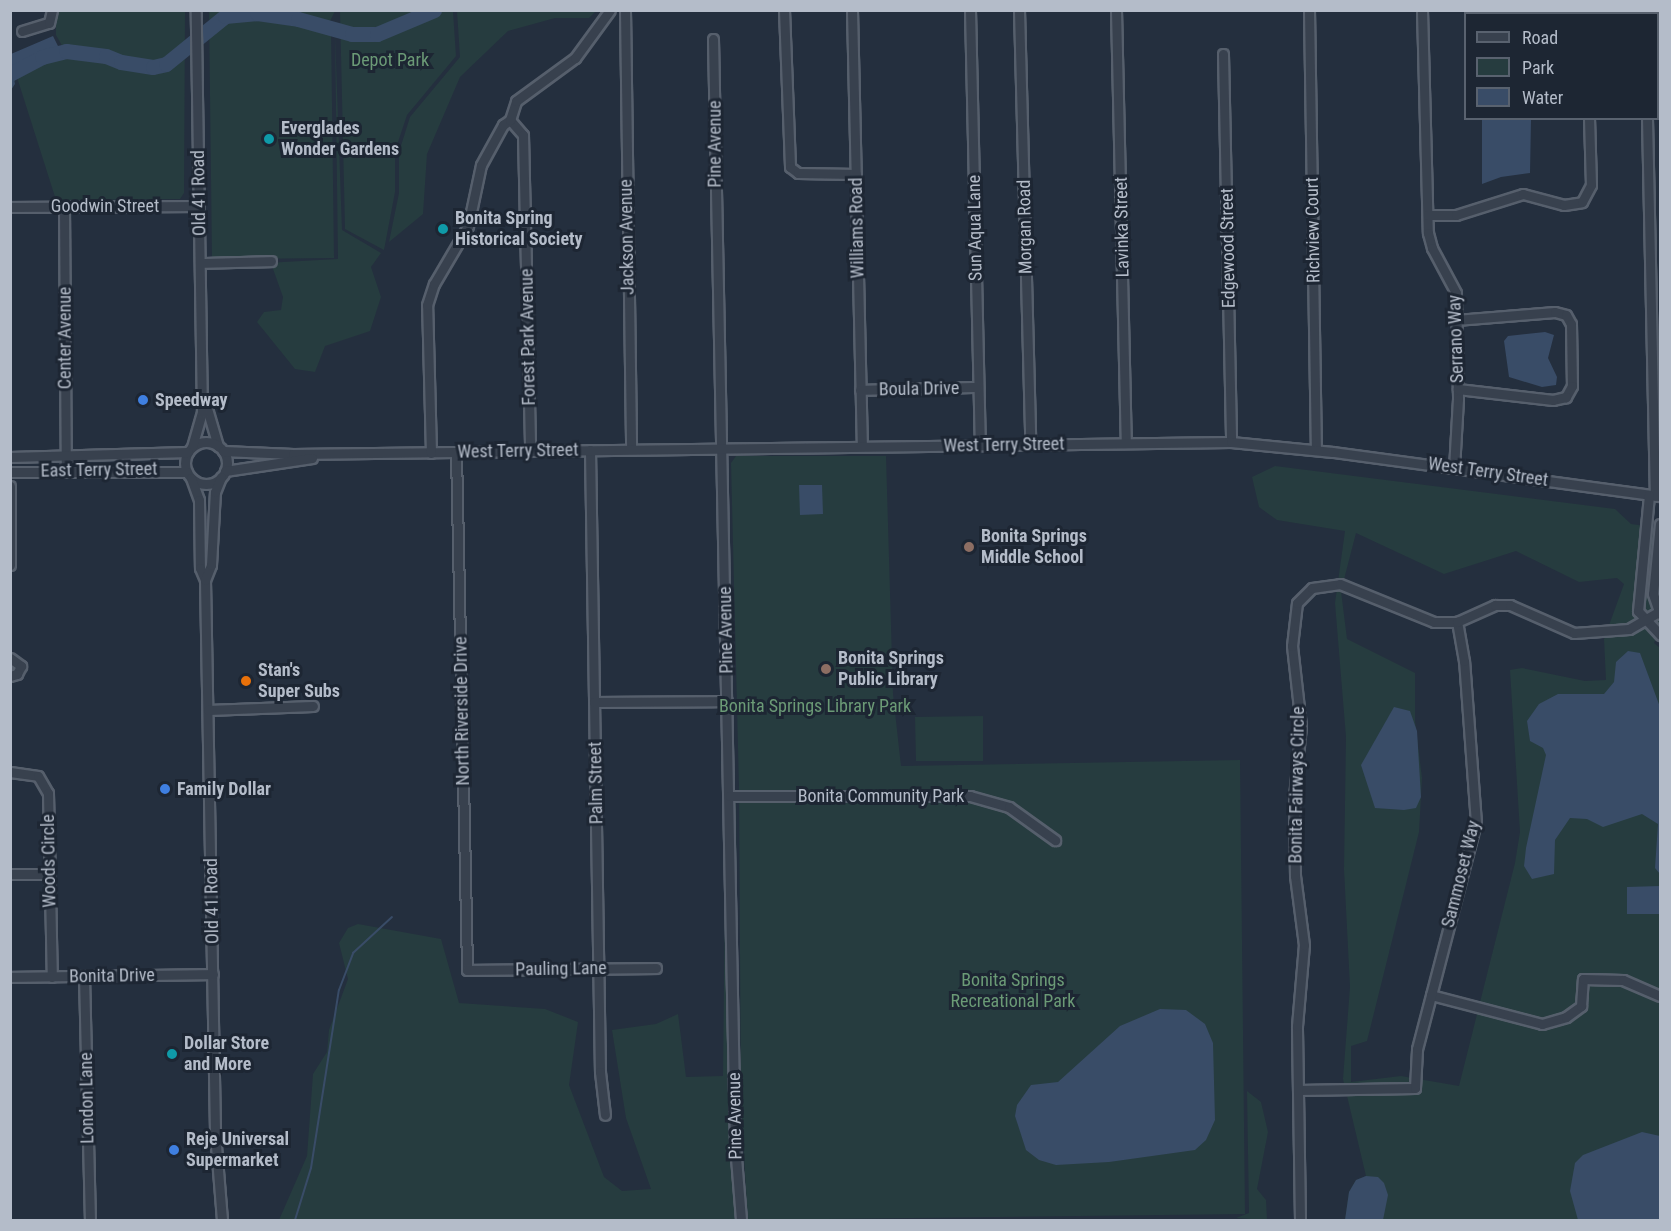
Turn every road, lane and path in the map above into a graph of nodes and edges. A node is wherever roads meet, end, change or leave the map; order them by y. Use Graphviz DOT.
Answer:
graph roads {
  1 [pos="52,10"];
  2 [pos="196,10"];
  3 [pos="624,10"];
  4 [pos="784,10"];
  5 [pos="852,10"];
  6 [pos="970,10"];
  7 [pos="1019,10"];
  8 [pos="1116,10"];
  9 [pos="1308,10"];
  10 [pos="1422,10"];
  11 [pos="608,15"];
  12 [pos="624,24"];
  13 [pos="22,31"];
  14 [pos="713,39"];
  15 [pos="1223,54"];
  16 [pos="510,120"];
  17 [pos="1589,120"];
  18 [pos="1647,120"];
  19 [pos="856,174"];
  20 [pos="64,206"];
  21 [pos="200,206"];
  22 [pos="10,207"];
  23 [pos="1428,216"];
  24 [pos="271,261"];
  25 [pos="200,263"];
  26 [pos="1456,320"];
  27 [pos="1656,325"];
  28 [pos="201,376"];
  29 [pos="978,387"];
  30 [pos="1458,389"];
  31 [pos="861,390"];
  32 [pos="1232,442"];
  33 [pos="1126,443"];
  34 [pos="1030,444"];
  35 [pos="980,445"];
  36 [pos="862,446"];
  37 [pos="722,448"];
  38 [pos="190,449"];
  39 [pos="221,449"];
  40 [pos="631,449"];
  41 [pos="590,450"];
  42 [pos="1316,450"];
  43 [pos="530,451"];
  44 [pos="456,452"];
  45 [pos="345,453"];
  46 [pos="431,453"];
  47 [pos="66,456"];
  48 [pos="10,458"];
  49 [pos="1454,468"];
  50 [pos="66,470"];
  51 [pos="10,472"];
  52 [pos="223,474"];
  53 [pos="189,475"];
  54 [pos="10,486"];
  55 [pos="1655,496"];
  56 [pos="1660,524"];
  57 [pos="10,565"];
  58 [pos="205,580"];
  59 [pos="1660,613"];
  60 [pos="1457,622"];
  61 [pos="1646,622"];
  62 [pos="1660,635"];
  63 [pos="10,658"];
  64 [pos="10,676"];
  65 [pos="728,701"];
  66 [pos="594,702"];
  67 [pos="313,706"];
  68 [pos="208,710"];
  69 [pos="10,772"];
  70 [pos="730,796"];
  71 [pos="1055,840"];
  72 [pos="10,874"];
  73 [pos="50,874"];
  74 [pos="599,968"];
  75 [pos="656,968"];
  76 [pos="467,970"];
  77 [pos="213,974"];
  78 [pos="84,976"];
  79 [pos="10,977"];
  80 [pos="52,977"];
  81 [pos="1431,995"];
  82 [pos="1660,996"];
  83 [pos="1298,1090"];
  84 [pos="605,1115"];
  85 [pos="90,1221"];
  86 [pos="222,1221"];
  87 [pos="741,1221"];
  88 [pos="1300,1221"];
  1 -- 13 [label="street"];
  2 -- 21 [label="street, Old 41 Road"];
  3 -- 12 [label="street, Jackson Avenue"];
  4 -- 19 [label="street"];
  5 -- 19 [label="street, Williams Road"];
  6 -- 29 [label="street, Sun Aqua Lane"];
  7 -- 34 [label="street, Morgan Road"];
  8 -- 33 [label="street, Lavinka Street"];
  9 -- 42 [label="street, Richview Court"];
  10 -- 23 [label="street, Serrano Way"];
  11 -- 12 [label="street"];
  11 -- 16 [label="street"];
  12 -- 40 [label="street, Jackson Avenue"];
  14 -- 37 [label="street, Pine Avenue"];
  15 -- 32 [label="street, Edgewood Street"];
  16 -- 43 [label="street, Forest Park Avenue"];
  16 -- 46 [label="street"];
  17 -- 23 [label="street"];
  18 -- 27 [label="street"];
  19 -- 31 [label="street, Williams Road"];
  20 -- 21 [label="street, Goodwin Street"];
  20 -- 22 [label="street, Goodwin Street"];
  20 -- 47 [label="street, Center Avenue"];
  21 -- 25 [label="street, Old 41 Road"];
  23 -- 26 [label="street, Serrano Way"];
  24 -- 25 [label="street"];
  25 -- 28 [label="street, Old 41 Road"];
  26 -- 30 [label="street, Serrano Way"];
  26 -- 30 [label="street"];
  27 -- 55 [label="street"];
  28 -- 38 [label="street, Old 41 Road"];
  28 -- 39 [label="street, Old 41 Road"];
  29 -- 31 [label="street, Boula Drive"];
  29 -- 35 [label="street, Sun Aqua Lane"];
  30 -- 49 [label="street, Serrano Way"];
  31 -- 36 [label="street, Williams Road"];
  32 -- 33 [label="street, West Terry Street"];
  32 -- 42 [label="street, West Terry Street"];
  33 -- 34 [label="street, West Terry Street"];
  34 -- 35 [label="street, West Terry Street"];
  35 -- 36 [label="street, West Terry Street"];
  36 -- 37 [label="street, West Terry Street"];
  37 -- 40 [label="street, West Terry Street"];
  37 -- 65 [label="street, Pine Avenue"];
  38 -- 39 [label="street"];
  38 -- 47 [label="street, East Terry Street"];
  38 -- 53 [label="street"];
  39 -- 45 [label="street, West Terry Street"];
  39 -- 52 [label="street"];
  40 -- 41 [label="street, West Terry Street"];
  41 -- 43 [label="street, West Terry Street"];
  41 -- 66 [label="street, Palm Street"];
  42 -- 49 [label="street, West Terry Street"];
  43 -- 44 [label="street, West Terry Street"];
  44 -- 46 [label="street, West Terry Street"];
  44 -- 76 [label="street, North Riverside Drive"];
  45 -- 46 [label="street, West Terry Street"];
  45 -- 52 [label="street, West Terry Street"];
  47 -- 48 [label="street, East Terry Street"];
  47 -- 50 [label="street, Center Avenue"];
  49 -- 55 [label="street, West Terry Street"];
  50 -- 51 [label="street, East Terry Street"];
  50 -- 53 [label="street, East Terry Street"];
  52 -- 53 [label="street"];
  52 -- 58 [label="street, Old 41 Road"];
  53 -- 58 [label="street, Old 41 Road"];
  54 -- 57 [label="street"];
  55 -- 61 [label="street"];
  56 -- 59 [label="street"];
  58 -- 68 [label="street, Old 41 Road"];
  59 -- 61 [label="street"];
  60 -- 61 [label="street"];
  60 -- 81 [label="street, Sammoset Way"];
  60 -- 83 [label="street, Bonita Fairways Circle"];
  61 -- 62 [label="street"];
  63 -- 64 [label="street"];
  65 -- 66 [label="street"];
  65 -- 70 [label="street, Pine Avenue"];
  66 -- 74 [label="street, Palm Street"];
  67 -- 68 [label="street"];
  68 -- 77 [label="street, Old 41 Road"];
  69 -- 73 [label="street, Woods Circle"];
  70 -- 71 [label="street, Bonita Community Park"];
  70 -- 87 [label="street, Pine Avenue"];
  72 -- 73 [label="street"];
  73 -- 80 [label="street, Woods Circle"];
  74 -- 75 [label="street, Pauling Lane"];
  74 -- 76 [label="street, Pauling Lane"];
  74 -- 84 [label="street, Palm Street"];
  77 -- 78 [label="street, Bonita Drive"];
  77 -- 86 [label="street, Old 41 Road"];
  78 -- 80 [label="street, Bonita Drive"];
  78 -- 85 [label="street, London Lane"];
  79 -- 80 [label="street, Bonita Drive"];
  81 -- 82 [label="street"];
  81 -- 83 [label="street, Sammoset Way"];
  83 -- 88 [label="street, Bonita Fairways Circle"];
}
